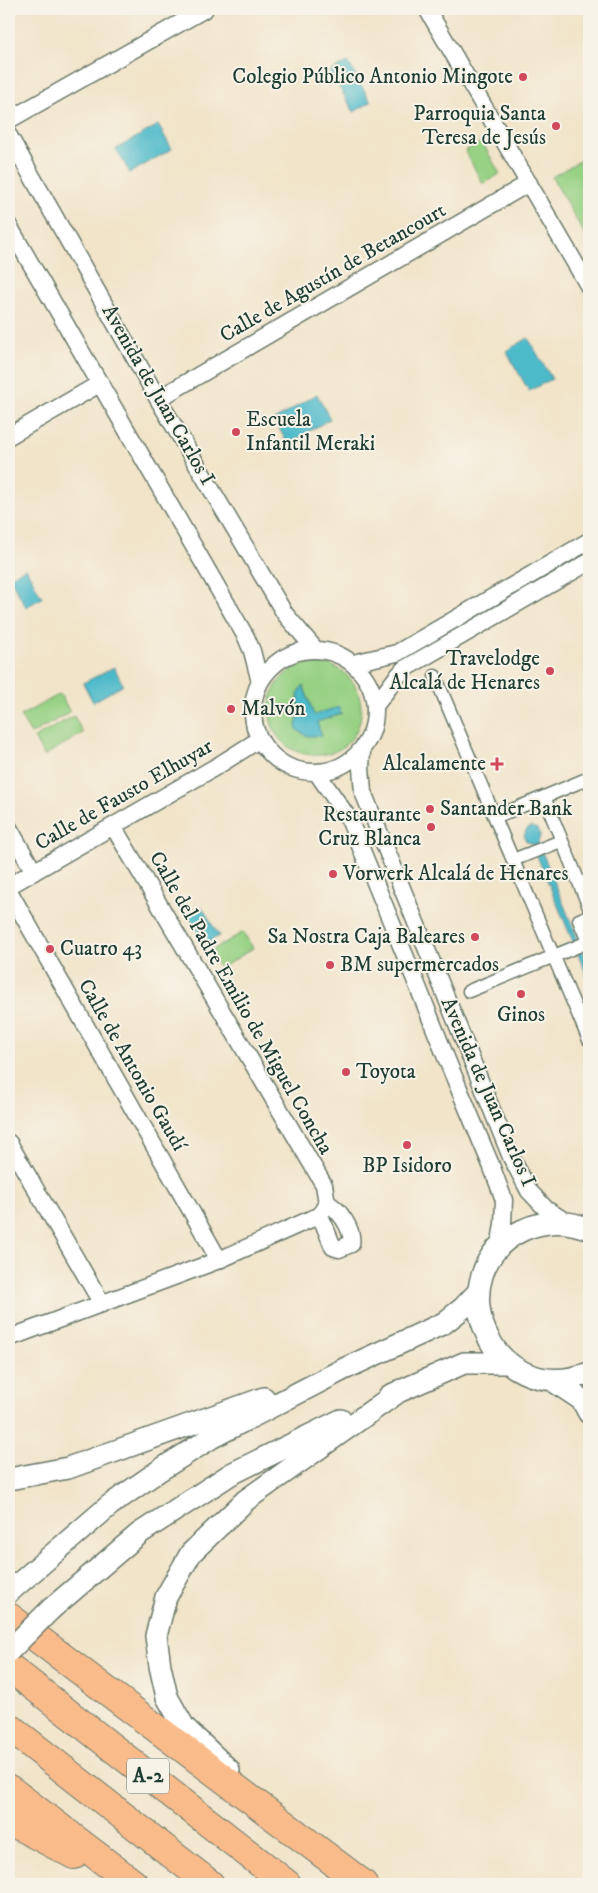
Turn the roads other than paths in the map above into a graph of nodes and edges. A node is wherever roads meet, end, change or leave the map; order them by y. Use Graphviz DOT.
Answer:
graph roads {
  1 [pos="205,9"];
  2 [pos="427,9"];
  3 [pos="9,120"];
  4 [pos="9,136"];
  5 [pos="529,183"];
  6 [pos="9,226"];
  7 [pos="589,287"];
  8 [pos="101,383"];
  9 [pos="158,399"];
  10 [pos="9,436"];
  11 [pos="589,541"];
  12 [pos="589,562"];
  13 [pos="315,649"];
  14 [pos="353,663"];
  15 [pos="435,676"];
  16 [pos="260,682"];
  17 [pos="375,706"];
  18 [pos="260,739"];
  19 [pos="362,750"];
  20 [pos="317,773"];
  21 [pos="589,778"];
  22 [pos="544,797"];
  23 [pos="495,817"];
  24 [pos="113,826"];
  25 [pos="9,828"];
  26 [pos="561,841"];
  27 [pos="513,860"];
  28 [pos="34,872"];
  29 [pos="585,884"];
  30 [pos="9,886"];
  31 [pos="9,891"];
  32 [pos="589,907"];
  33 [pos="589,916"];
  34 [pos="583,945"];
  35 [pos="555,956"];
  36 [pos="469,991"];
  37 [pos="588,1033"];
  38 [pos="9,1144"];
  39 [pos="568,1223"];
  40 [pos="589,1229"];
  41 [pos="499,1248"];
  42 [pos="219,1260"];
  43 [pos="479,1291"];
  44 [pos="102,1304"];
  45 [pos="9,1338"];
  46 [pos="509,1363"];
  47 [pos="344,1369"];
  48 [pos="589,1373"];
  49 [pos="552,1380"];
  50 [pos="401,1390"];
  51 [pos="589,1412"];
  52 [pos="9,1479"];
  53 [pos="14,1586"];
  54 [pos="9,1617"];
  55 [pos="9,1651"];
  56 [pos="9,1667"];
  57 [pos="9,1727"];
  58 [pos="9,1789"];
  59 [pos="9,1823"];
  60 [pos="287,1826"];
  61 [pos="120,1884"];
  62 [pos="134,1884"];
  63 [pos="210,1884"];
  64 [pos="287,1884"];
  65 [pos="363,1884"];
  1 -- 3 [label="street"];
  2 -- 5 [label="street"];
  4 -- 9 [label="street, Avenida de Juan Carlos I"];
  5 -- 7 [label="street"];
  5 -- 9 [label="street, Calle de Agustín de Betancourt"];
  6 -- 8 [label="street, Avenida de Juan Carlos I"];
  8 -- 10 [label="street"];
  8 -- 16 [label="street, Avenida de Juan Carlos I"];
  9 -- 13 [label="street, Avenida de Juan Carlos I"];
  11 -- 14 [label="street"];
  12 -- 17 [label="street"];
  13 -- 14 [label="street"];
  13 -- 16 [label="street"];
  14 -- 17 [label="street"];
  15 -- 23 [label="street"];
  16 -- 18 [label="street"];
  17 -- 19 [label="street"];
  18 -- 20 [label="street"];
  18 -- 24 [label="street, Calle de Fausto Elhuyar"];
  19 -- 20 [label="street"];
  19 -- 39 [label="street, Avenida de Juan Carlos I"];
  20 -- 41 [label="street, Avenida de Juan Carlos I"];
  21 -- 22 [label="street"];
  22 -- 23 [label="street"];
  22 -- 26 [label="street"];
  23 -- 27 [label="street"];
  24 -- 28 [label="street, Calle de Fausto Elhuyar"];
  24 -- 42 [label="street, Calle del Padre Emilio de Miguel Concha"];
  25 -- 28 [label="street"];
  26 -- 27 [label="street"];
  26 -- 29 [label="street"];
  27 -- 35 [label="street"];
  28 -- 30 [label="street, Calle de Fausto Elhuyar"];
  29 -- 32 [label="street"];
  31 -- 42 [label="street, Calle de Antonio Gaudí"];
  33 -- 34 [label="street"];
  34 -- 35 [label="street"];
  35 -- 36 [label="street"];
  35 -- 37 [label="street"];
  38 -- 44 [label="street"];
  39 -- 40 [label="street"];
  39 -- 41 [label="street"];
  41 -- 43 [label="street"];
  42 -- 44 [label="street, Calle del Padre Emilio de Miguel Concha"];
  43 -- 46 [label="street"];
  43 -- 47 [label="street"];
  44 -- 45 [label="street, Calle del Padre Emilio de Miguel Concha"];
  46 -- 49 [label="street"];
  46 -- 50 [label="street"];
  47 -- 52 [label="street"];
  47 -- 53 [label="street"];
  48 -- 49 [label="street"];
  49 -- 51 [label="street"];
  50 -- 55 [label="street, bridge"];
  50 -- 60 [label="street"];
  54 -- 60 [label="highway"];
  56 -- 64 [label="highway, A-2"];
  57 -- 63 [label="highway, A-2"];
  58 -- 62 [label="highway"];
  59 -- 61 [label="highway"];
  60 -- 65 [label="highway"];
}
